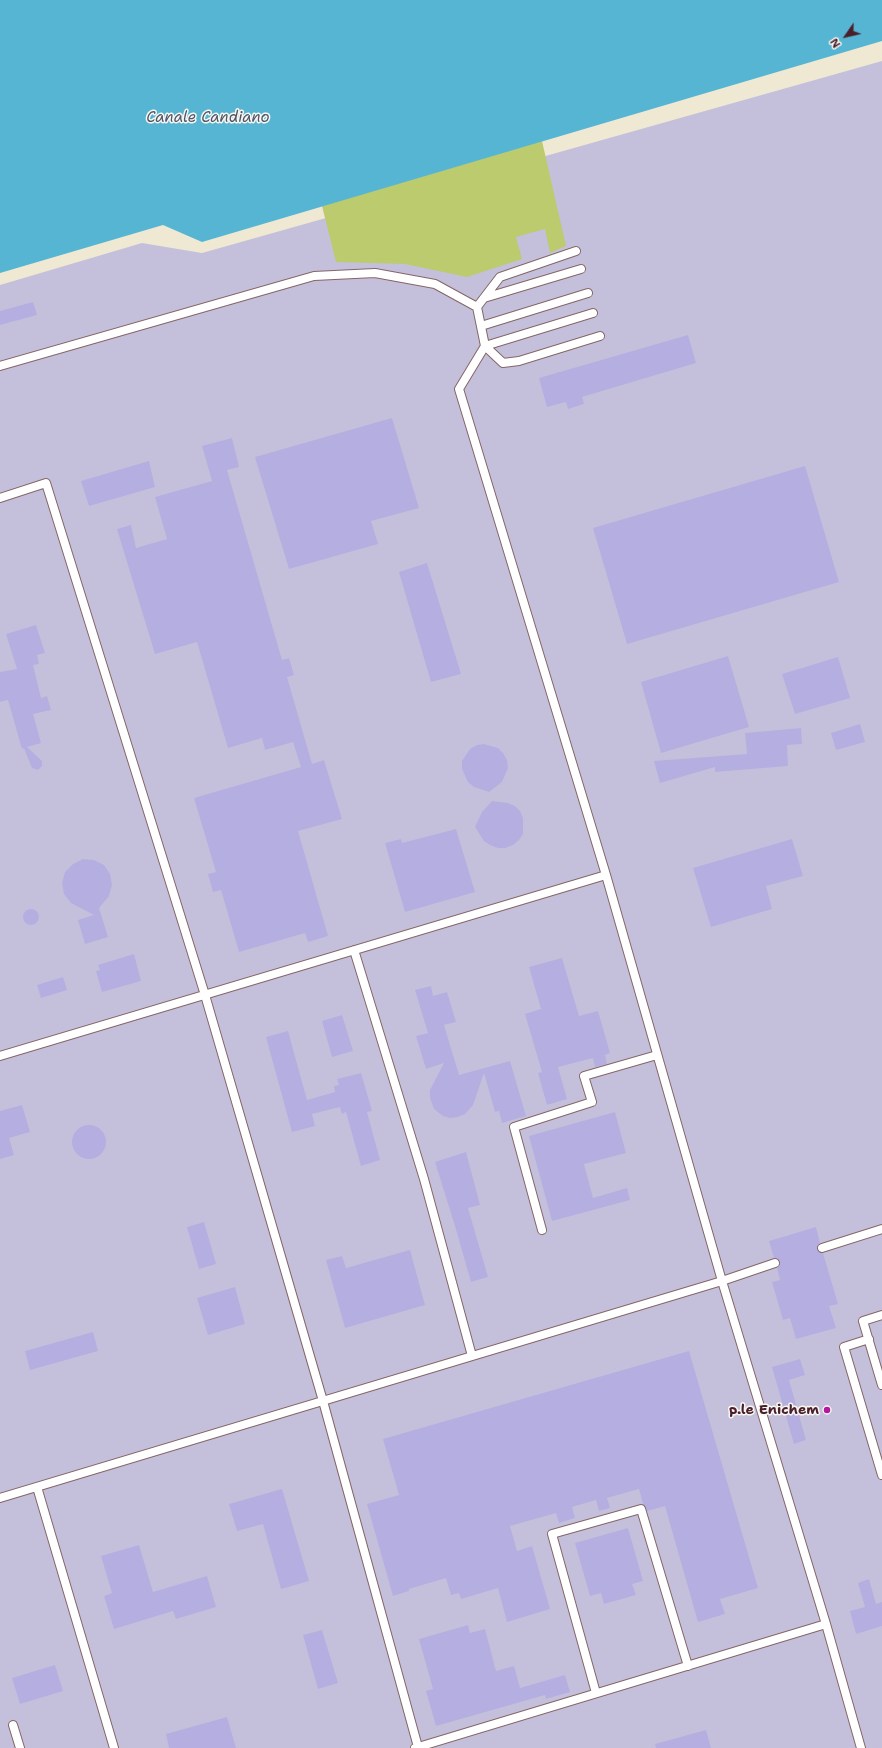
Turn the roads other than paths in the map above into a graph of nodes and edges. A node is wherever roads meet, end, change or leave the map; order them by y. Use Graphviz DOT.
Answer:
graph roads {
  1 [pos="576,251"];
  2 [pos="581,269"];
  3 [pos="588,293"];
  4 [pos="484,298"];
  5 [pos="477,307"];
  6 [pos="594,313"];
  7 [pos="481,326"];
  8 [pos="600,336"];
  9 [pos="485,346"];
  10 [pos="0,366"];
  11 [pos="0,498"];
  12 [pos="606,875"];
  13 [pos="354,950"];
  14 [pos="205,995"];
  15 [pos="657,1054"];
  16 [pos="0,1056"];
  17 [pos="882,1229"];
  18 [pos="542,1230"];
  19 [pos="822,1248"];
  20 [pos="775,1263"];
  21 [pos="722,1281"];
  22 [pos="882,1315"];
  23 [pos="869,1339"];
  24 [pos="472,1356"];
  25 [pos="882,1385"];
  26 [pos="323,1401"];
  27 [pos="882,1475"];
  28 [pos="37,1487"];
  29 [pos="0,1498"];
  30 [pos="826,1624"];
  31 [pos="688,1666"];
  32 [pos="596,1693"];
  33 [pos="13,1725"];
  34 [pos="20,1748"];
  35 [pos="114,1748"];
  36 [pos="416,1748"];
  37 [pos="861,1748"];
  1 -- 4 [label="lane"];
  2 -- 4 [label="lane"];
  3 -- 7 [label="lane"];
  4 -- 5 [label="lane"];
  5 -- 7 [label="lane"];
  5 -- 10 [label="lane"];
  6 -- 9 [label="lane"];
  7 -- 9 [label="lane"];
  8 -- 9 [label="lane"];
  9 -- 12 [label="lane"];
  11 -- 14 [label="lane"];
  12 -- 13 [label="lane"];
  12 -- 15 [label="lane"];
  13 -- 14 [label="lane"];
  13 -- 24 [label="lane"];
  14 -- 16 [label="lane"];
  14 -- 26 [label="lane"];
  15 -- 18 [label="lane"];
  15 -- 21 [label="lane"];
  17 -- 19 [label="lane"];
  20 -- 21 [label="lane"];
  21 -- 24 [label="lane"];
  21 -- 30 [label="lane"];
  22 -- 23 [label="lane"];
  23 -- 25 [label="lane"];
  23 -- 27 [label="lane"];
  24 -- 26 [label="lane"];
  26 -- 28 [label="lane"];
  26 -- 36 [label="lane"];
  28 -- 29 [label="lane"];
  28 -- 35 [label="lane"];
  30 -- 31 [label="lane"];
  30 -- 37 [label="lane"];
  31 -- 32 [label="lane"];
  31 -- 32 [label="lane"];
  32 -- 36 [label="lane"];
  33 -- 34 [label="lane"];
}
